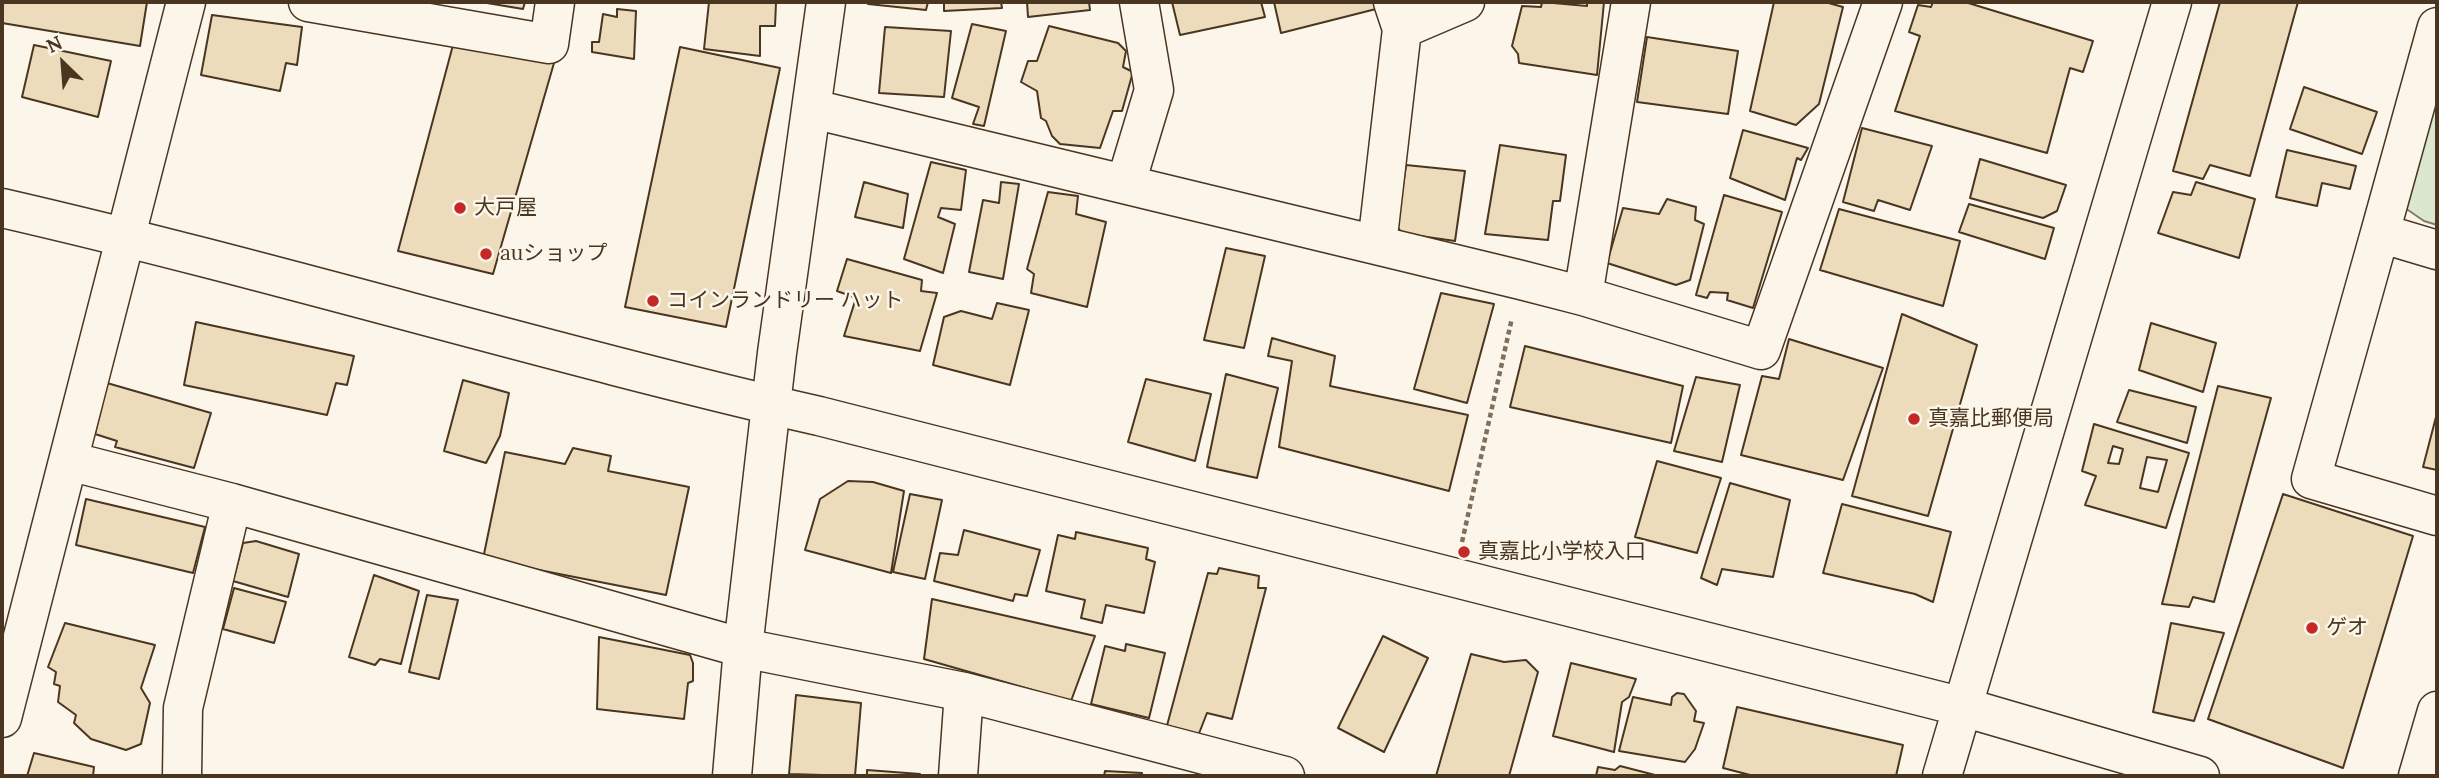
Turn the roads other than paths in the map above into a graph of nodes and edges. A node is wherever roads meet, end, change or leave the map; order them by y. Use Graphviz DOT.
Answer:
graph roads {
  1 [pos="186,2"];
  2 [pos="308,2"];
  3 [pos="555,2"];
  4 [pos="826,2"];
  5 [pos="1139,2"];
  6 [pos="1465,2"];
  7 [pos="1631,2"];
  8 [pos="1883,2"];
  9 [pos="2172,2"];
  10 [pos="1397,15"];
  11 [pos="2437,27"];
  12 [pos="813,109"];
  13 [pos="1126,183"];
  14 [pos="2,208"];
  15 [pos="2380,233"];
  16 [pos="126,237"];
  17 [pos="1377,245"];
  18 [pos="2437,250"];
  19 [pos="1583,296"];
  20 [pos="771,405"];
  21 [pos="68,461"];
  22 [pos="232,503"];
  23 [pos="2437,516"];
  24 [pos="743,648"];
  25 [pos="964,692"];
  26 [pos="1963,706"];
  27 [pos="2437,711"];
  28 [pos="2,718"];
  29 [pos="1244,771"];
  30 [pos="182,776"];
  31 [pos="732,776"];
  32 [pos="958,776"];
  33 [pos="1285,776"];
  34 [pos="1942,776"];
  35 [pos="2200,776"];
  36 [pos="2418,776"];
  1 -- 16 [label="street"];
  2 -- 3 [label="street"];
  4 -- 12 [label="street"];
  5 -- 13 [label="street"];
  6 -- 10 [label="street"];
  7 -- 19 [label="street"];
  8 -- 19 [label="street"];
  9 -- 26 [label="street"];
  10 -- 17 [label="street"];
  11 -- 15 [label="street"];
  12 -- 13 [label="street"];
  12 -- 20 [label="street"];
  13 -- 17 [label="street"];
  14 -- 16 [label="street"];
  15 -- 18 [label="street"];
  15 -- 23 [label="street"];
  16 -- 20 [label="street"];
  16 -- 21 [label="street"];
  17 -- 19 [label="street"];
  20 -- 24 [label="street"];
  20 -- 26 [label="street"];
  21 -- 22 [label="street"];
  21 -- 28 [label="street"];
  22 -- 24 [label="street"];
  22 -- 30 [label="street"];
  24 -- 25 [label="street"];
  24 -- 31 [label="street"];
  25 -- 29 [label="street"];
  25 -- 32 [label="street"];
  26 -- 34 [label="street"];
  26 -- 35 [label="street"];
  27 -- 36 [label="street"];
  29 -- 33 [label="street"];
}
